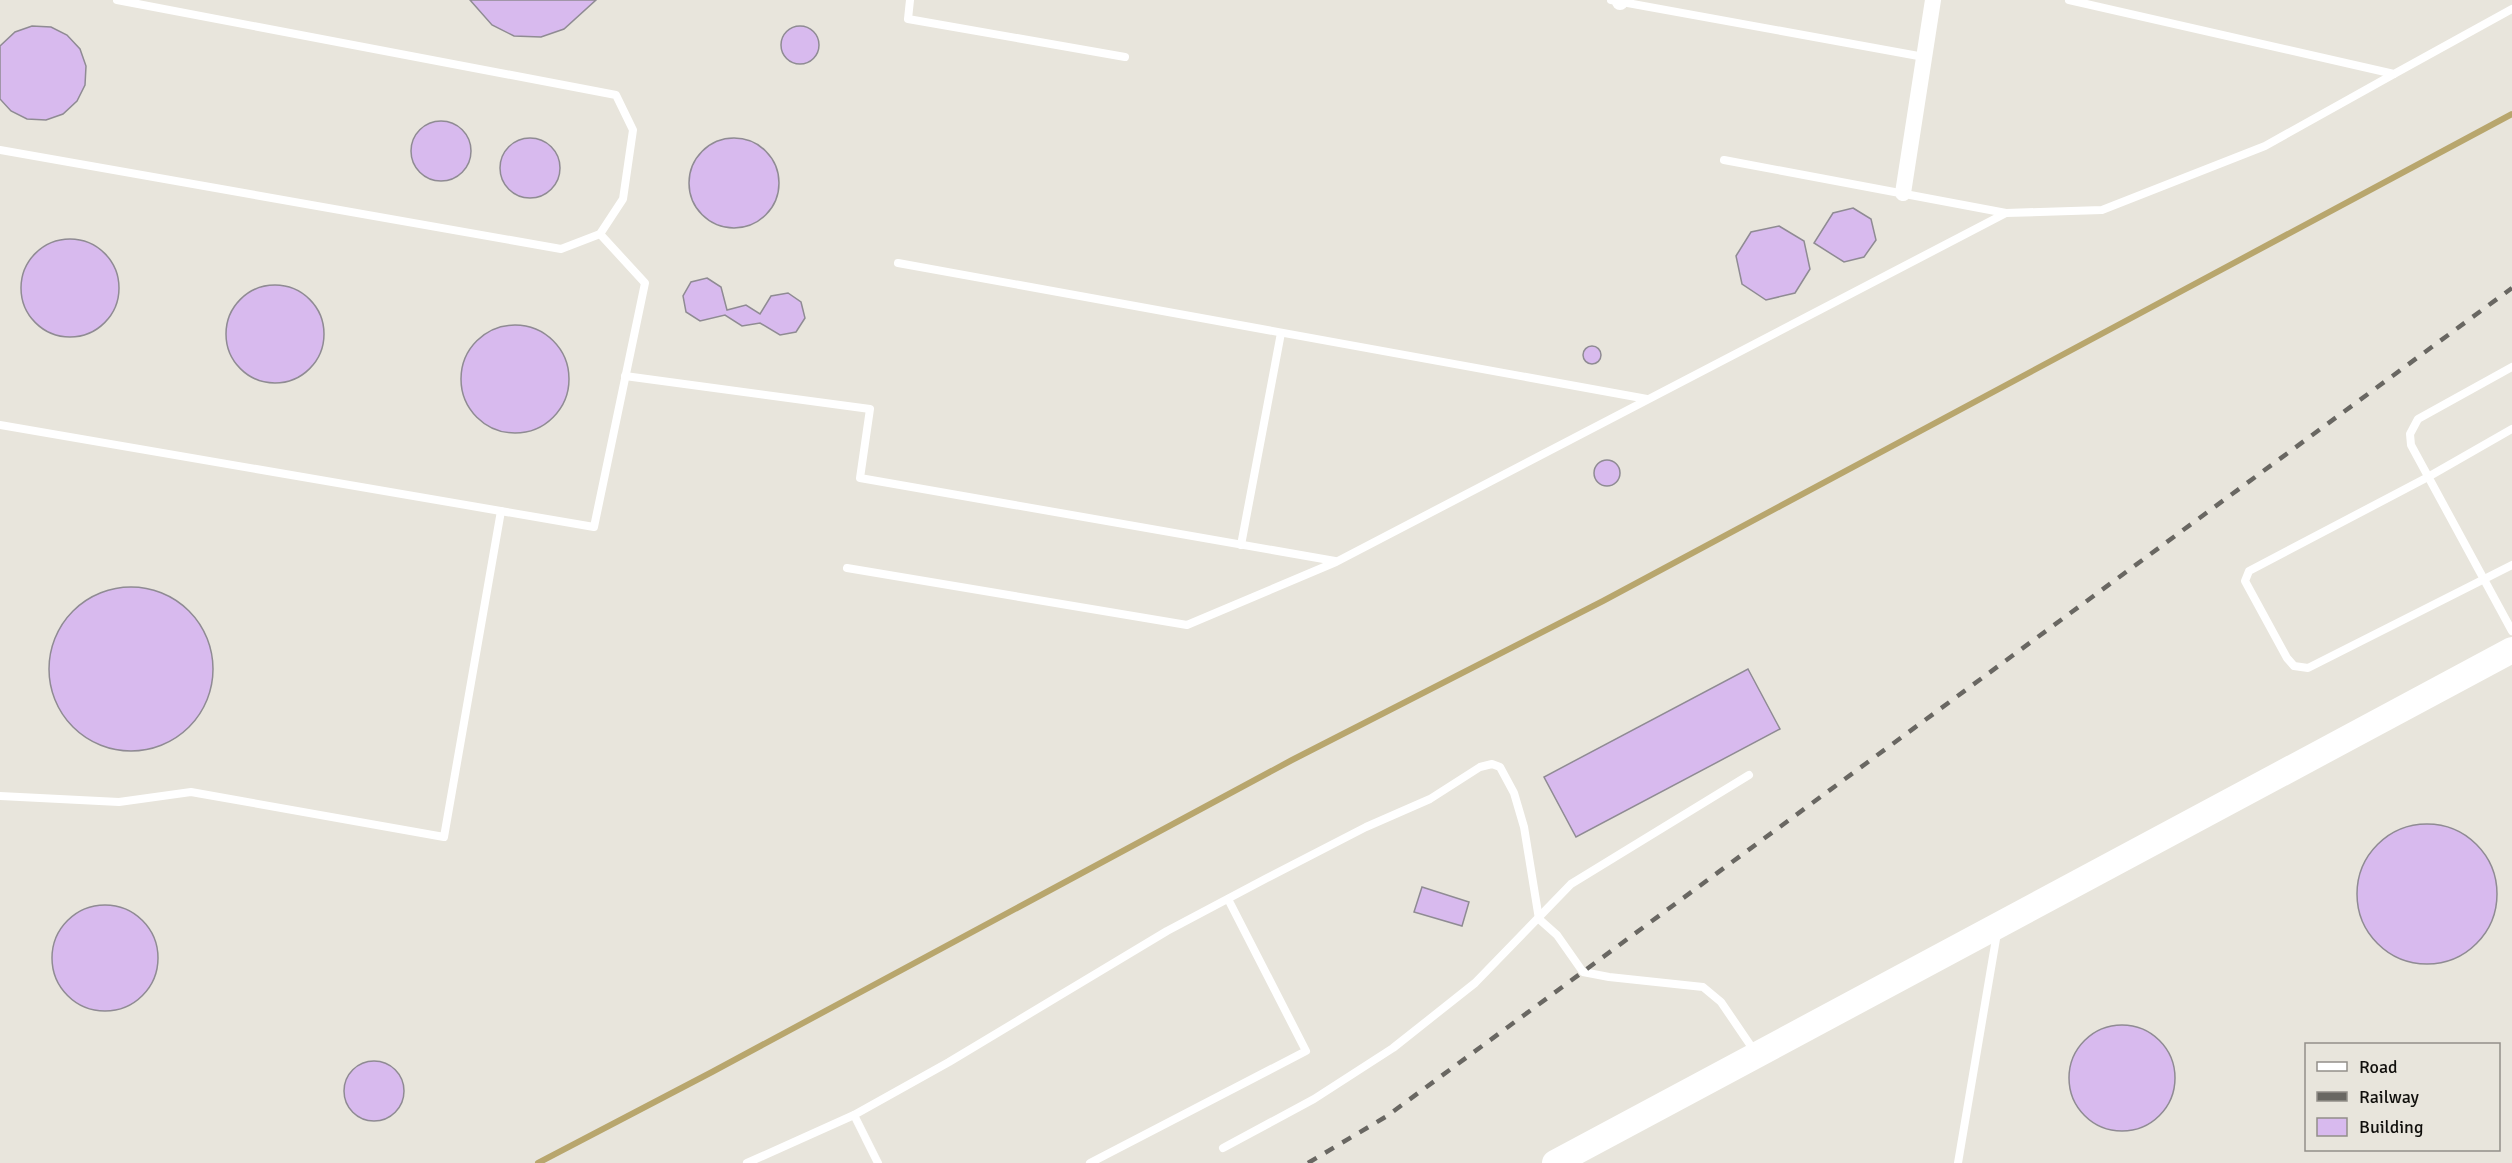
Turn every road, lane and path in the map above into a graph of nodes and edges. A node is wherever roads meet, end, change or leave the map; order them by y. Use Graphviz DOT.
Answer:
graph roads {
  1 [pos="117,0"];
  2 [pos="910,0"];
  3 [pos="1933,0"];
  4 [pos="2069,0"];
  5 [pos="1617,1"];
  6 [pos="2512,9"];
  7 [pos="1125,57"];
  8 [pos="1924,57"];
  9 [pos="2394,74"];
  10 [pos="0,150"];
  11 [pos="1724,160"];
  12 [pos="1903,193"];
  13 [pos="2006,213"];
  14 [pos="600,234"];
  15 [pos="898,264"];
  16 [pos="1281,333"];
  17 [pos="2511,371"];
  18 [pos="625,376"];
  19 [pos="1648,399"];
  20 [pos="0,425"];
  21 [pos="2512,429"];
  22 [pos="2428,477"];
  23 [pos="501,511"];
  24 [pos="1241,545"];
  25 [pos="1336,562"];
  26 [pos="2512,565"];
  27 [pos="847,568"];
  28 [pos="2484,580"];
  29 [pos="2512,631"];
  30 [pos="2512,650"];
  31 [pos="1749,775"];
  32 [pos="0,796"];
  33 [pos="1228,899"];
  34 [pos="1539,919"];
  35 [pos="1998,925"];
  36 [pos="1757,1054"];
  37 [pos="854,1115"];
  38 [pos="1223,1148"];
  39 [pos="747,1163"];
  40 [pos="878,1163"];
  41 [pos="1090,1163"];
  42 [pos="1555,1163"];
  43 [pos="1958,1163"];
  1 -- 14 [label="lane"];
  2 -- 7 [label="lane"];
  3 -- 8 [label="street"];
  4 -- 9 [label="lane"];
  5 -- 8 [label="lane"];
  6 -- 9 [label="lane"];
  8 -- 12 [label="street"];
  9 -- 13 [label="lane"];
  10 -- 14 [label="lane"];
  11 -- 12 [label="lane"];
  12 -- 13 [label="lane"];
  13 -- 19 [label="lane"];
  14 -- 18 [label="lane"];
  15 -- 16 [label="lane"];
  16 -- 19 [label="lane"];
  16 -- 24 [label="lane"];
  17 -- 22 [label="lane"];
  18 -- 23 [label="lane"];
  18 -- 24 [label="lane"];
  19 -- 25 [label="lane"];
  20 -- 23 [label="lane"];
  21 -- 22 [label="lane"];
  22 -- 28 [label="lane"];
  22 -- 28 [label="lane"];
  23 -- 32 [label="lane"];
  24 -- 25 [label="lane"];
  25 -- 27 [label="lane"];
  26 -- 28 [label="lane"];
  28 -- 29 [label="lane"];
  30 -- 35 [label="main road"];
  31 -- 34 [label="lane"];
  33 -- 34 [label="lane"];
  33 -- 37 [label="lane"];
  33 -- 41 [label="lane"];
  34 -- 36 [label="lane"];
  34 -- 38 [label="lane"];
  35 -- 36 [label="main road"];
  35 -- 43 [label="lane"];
  36 -- 42 [label="main road"];
  37 -- 39 [label="lane"];
  37 -- 40 [label="lane"];
}
